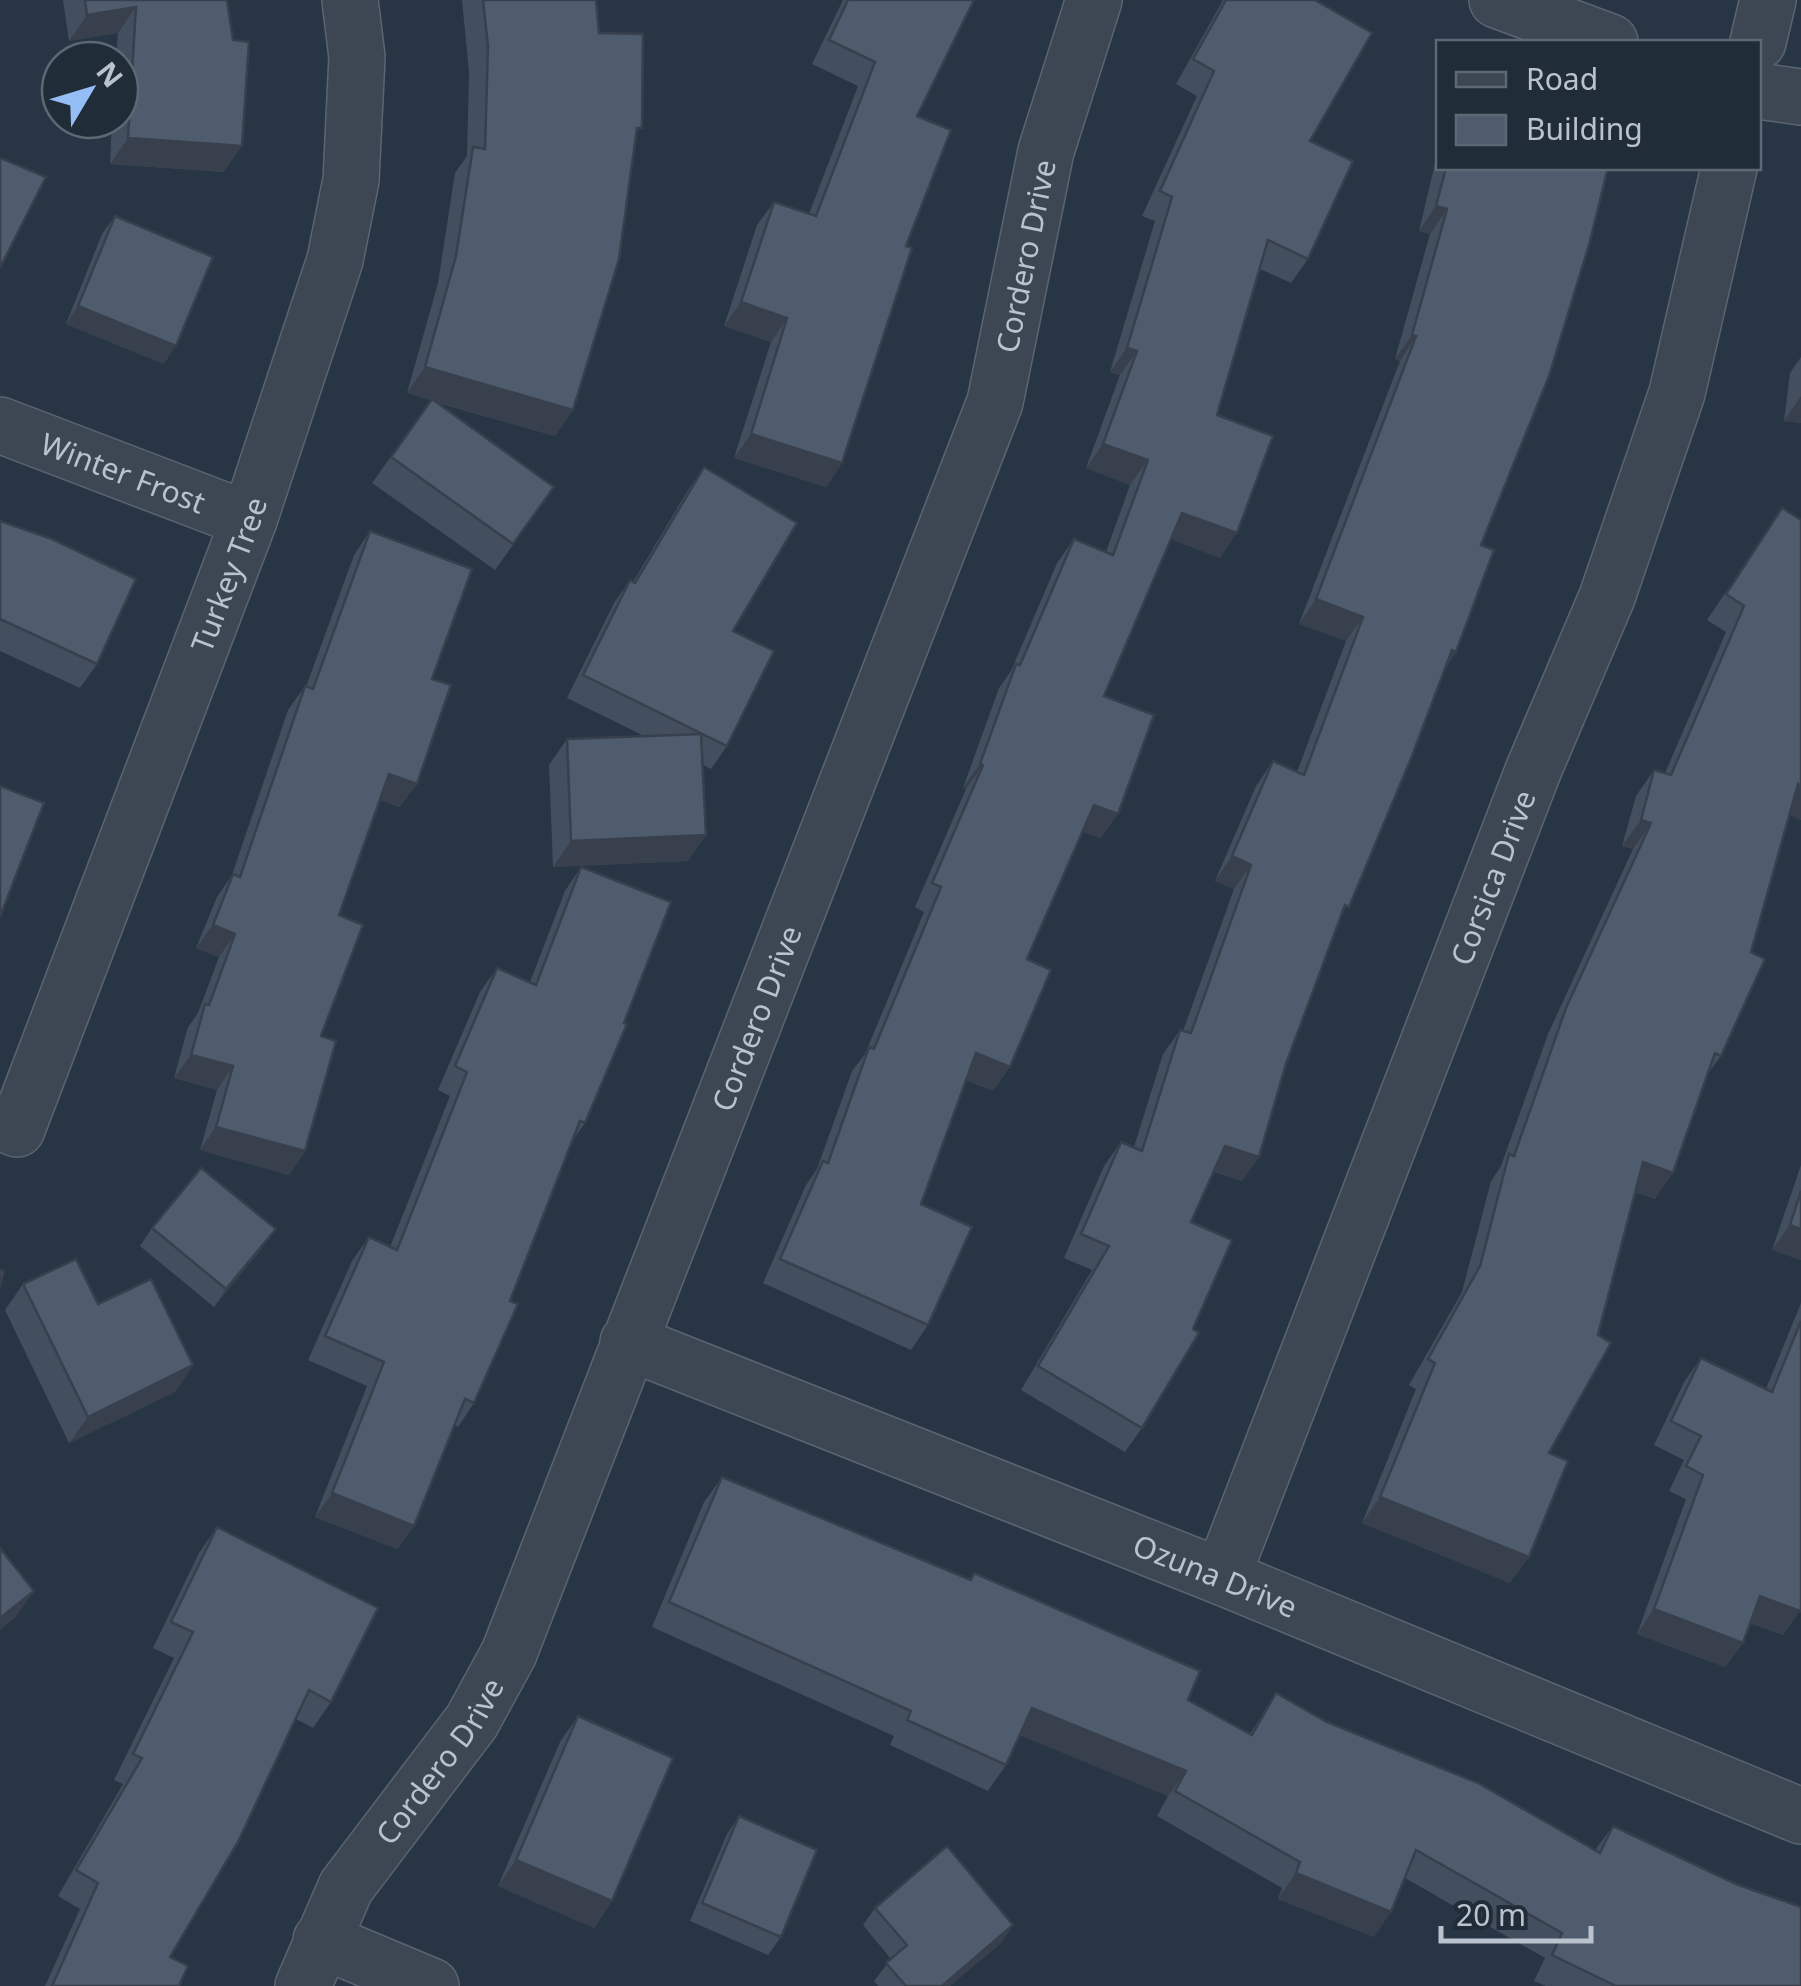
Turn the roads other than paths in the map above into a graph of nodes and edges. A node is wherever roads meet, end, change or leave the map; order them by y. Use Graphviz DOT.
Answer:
graph roads {
  1 [pos="350,0"];
  2 [pos="1094,0"];
  3 [pos="1497,0"];
  4 [pos="1768,0"];
  5 [pos="1605,40"];
  6 [pos="1758,40"];
  7 [pos="1761,91"];
  8 [pos="1801,97"];
  9 [pos="1728,170"];
  10 [pos="0,425"];
  11 [pos="250,520"];
  12 [pos="8,1126"];
  13 [pos="628,1342"];
  14 [pos="1222,1577"];
  15 [pos="1801,1816"];
  16 [pos="312,1963"];
  17 [pos="431,1986"];
  1 -- 11 [label="street, Turkey Tree"];
  2 -- 13 [label="street, Cordero Drive"];
  3 -- 5 [label="street"];
  4 -- 6 [label="street"];
  7 -- 8 [label="street"];
  9 -- 14 [label="street, Corsica Drive"];
  10 -- 11 [label="street, Winter Frost"];
  11 -- 12 [label="street, Turkey Tree"];
  13 -- 14 [label="street, Ozuna Drive"];
  13 -- 16 [label="street, Cordero Drive"];
  14 -- 15 [label="street, Ozuna Drive"];
  16 -- 17 [label="street"];
}
